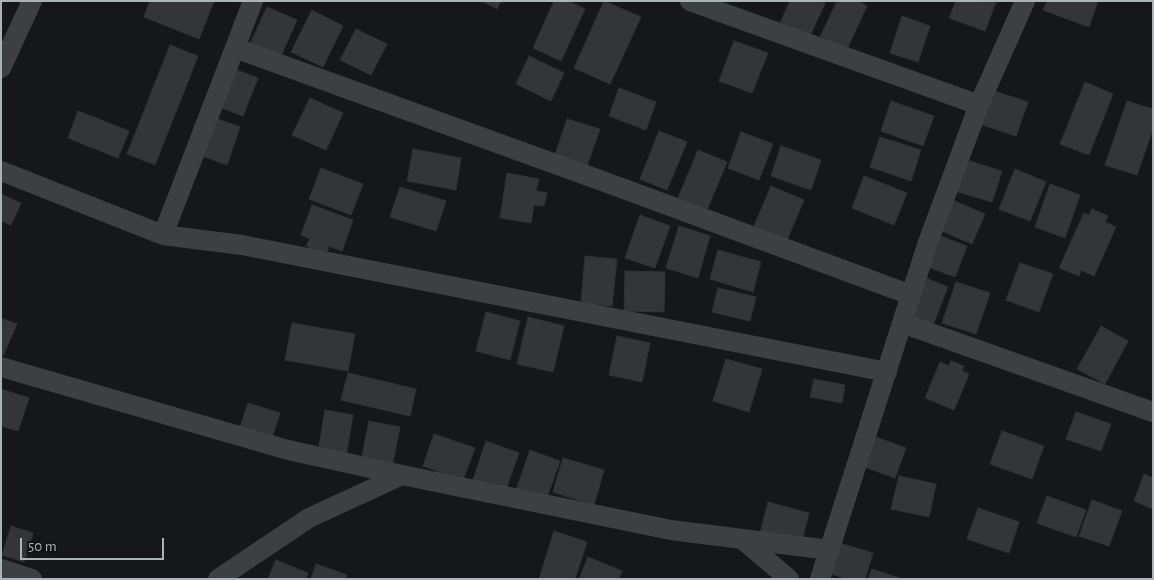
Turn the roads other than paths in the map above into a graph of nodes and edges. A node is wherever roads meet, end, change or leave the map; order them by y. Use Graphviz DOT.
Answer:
graph roads {
  1 [pos="32,1"];
  2 [pos="253,1"];
  3 [pos="690,1"];
  4 [pos="1026,1"];
  5 [pos="235,48"];
  6 [pos="1,68"];
  7 [pos="979,104"];
  8 [pos="1,171"];
  9 [pos="162,235"];
  10 [pos="911,295"];
  11 [pos="902,323"];
  12 [pos="1,367"];
  13 [pos="886,372"];
  14 [pos="1153,412"];
  15 [pos="402,475"];
  16 [pos="742,539"];
  17 [pos="830,550"];
  18 [pos="1,569"];
  19 [pos="32,579"];
  20 [pos="218,579"];
  21 [pos="789,579"];
  22 [pos="820,579"];
  1 -- 6 [label="street"];
  2 -- 5 [label="street"];
  3 -- 7 [label="street"];
  4 -- 7 [label="street"];
  5 -- 9 [label="street"];
  5 -- 10 [label="street"];
  7 -- 10 [label="street"];
  8 -- 9 [label="street"];
  9 -- 13 [label="street"];
  10 -- 11 [label="street"];
  11 -- 13 [label="street"];
  11 -- 14 [label="street"];
  12 -- 15 [label="street"];
  13 -- 17 [label="street"];
  15 -- 16 [label="street"];
  15 -- 20 [label="street"];
  16 -- 17 [label="street"];
  16 -- 21 [label="street"];
  17 -- 22 [label="street"];
  18 -- 19 [label="street"];
}
